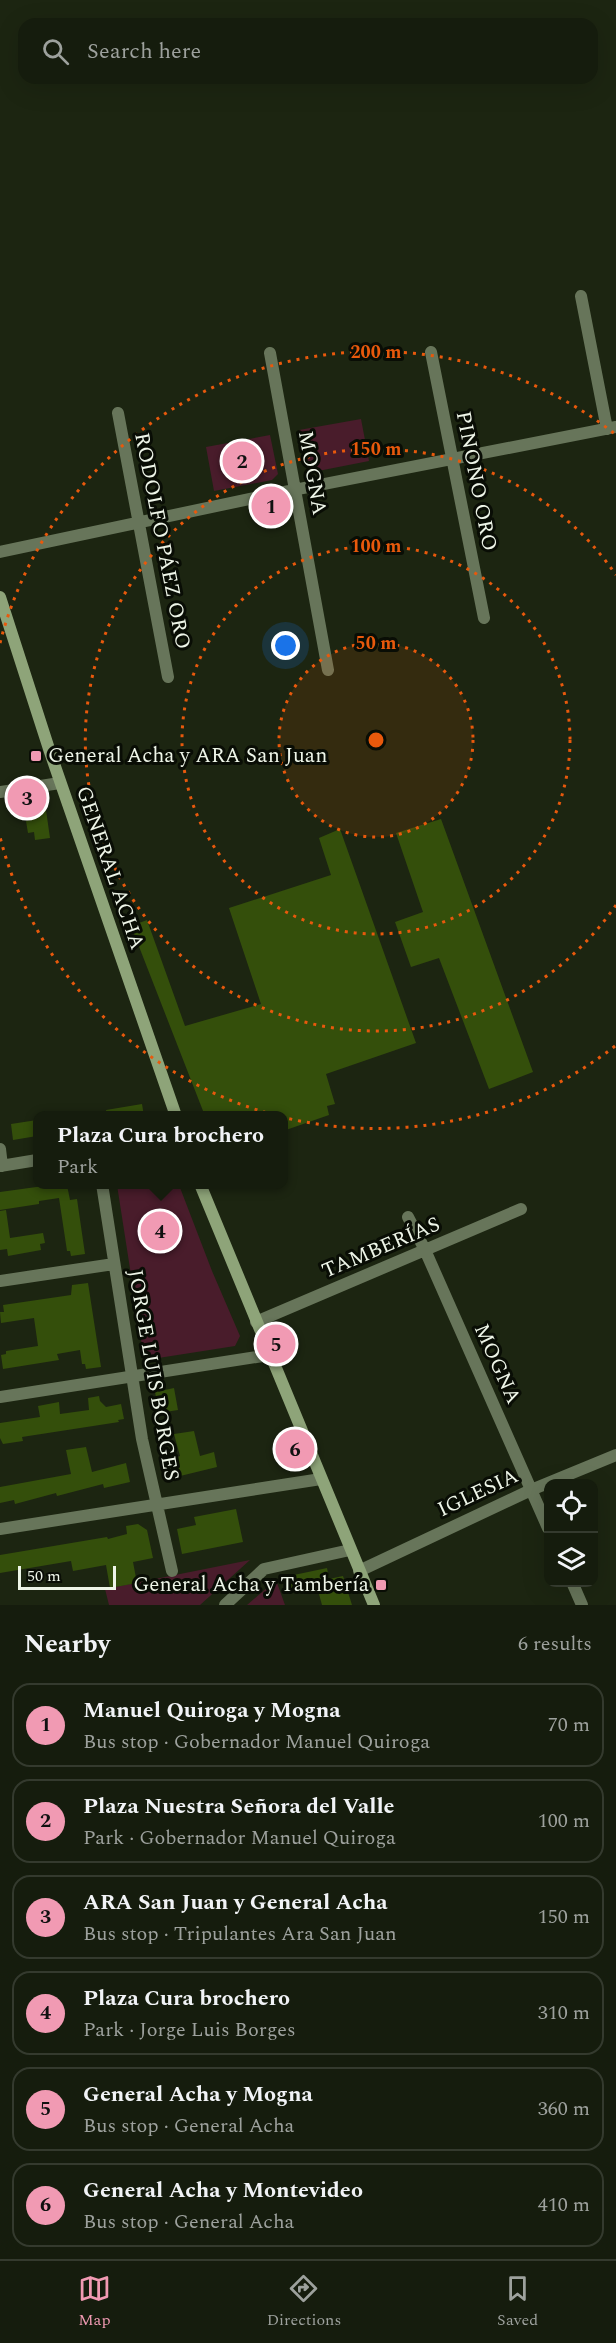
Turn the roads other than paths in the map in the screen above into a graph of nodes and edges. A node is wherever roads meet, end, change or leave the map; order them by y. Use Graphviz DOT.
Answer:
graph roads {
  1 [pos="581,296"];
  2 [pos="431,352"];
  3 [pos="270,353"];
  4 [pos="118,413"];
  5 [pos="611,428"];
  6 [pos="452,459"];
  7 [pos="295,490"];
  8 [pos="138,522"];
  9 [pos="0,552"];
  10 [pos="0,597"];
  11 [pos="484,618"];
  12 [pos="328,670"];
  13 [pos="168,677"];
  14 [pos="60,783"];
  15 [pos="0,792"];
  16 [pos="174,1111"];
  17 [pos="0,1149"];
  18 [pos="33,1161"];
  19 [pos="1,1166"];
  20 [pos="103,1189"];
  21 [pos="202,1189"];
  22 [pos="520,1209"];
  23 [pos="408,1217"];
  24 [pos="426,1250"];
  25 [pos="114,1264"];
  26 [pos="0,1281"];
  27 [pos="256,1322"];
  28 [pos="269,1355"];
  29 [pos="132,1377"];
  30 [pos="0,1397"];
  31 [pos="616,1455"];
  32 [pos="321,1479"];
  33 [pos="531,1490"];
  34 [pos="157,1505"];
  35 [pos="544,1517"];
  36 [pos="0,1529"];
  37 [pos="350,1550"];
  38 [pos="172,1571"];
  39 [pos="359,1571"];
  40 [pos="574,1587"];
  41 [pos="225,1605"];
  42 [pos="374,1605"];
  43 [pos="582,1605"];
  1 -- 5 [label="street"];
  2 -- 6 [label="street, PINONO ORO"];
  3 -- 7 [label="street, MOGNA"];
  4 -- 8 [label="street, RODOLFO PÁEZ ORO"];
  5 -- 6 [label="street"];
  6 -- 7 [label="street"];
  6 -- 11 [label="street, PINONO ORO"];
  7 -- 8 [label="street"];
  7 -- 12 [label="street, MOGNA"];
  8 -- 9 [label="street"];
  8 -- 13 [label="street, RODOLFO PÁEZ ORO"];
  10 -- 14 [label="main road, GENERAL ACHA"];
  14 -- 15 [label="street"];
  14 -- 16 [label="main road, GENERAL ACHA"];
  17 -- 19 [label="street"];
  18 -- 19 [label="street"];
  20 -- 25 [label="street, JORGE LUIS BORGES"];
  21 -- 27 [label="main road"];
  22 -- 24 [label="street, TAMBERÍAS"];
  23 -- 24 [label="street, MOGNA"];
  24 -- 27 [label="street, TAMBERÍAS"];
  24 -- 33 [label="street, MOGNA"];
  25 -- 26 [label="street"];
  25 -- 29 [label="street, JORGE LUIS BORGES"];
  27 -- 28 [label="main road"];
  28 -- 29 [label="street"];
  28 -- 32 [label="main road"];
  29 -- 30 [label="street"];
  29 -- 34 [label="street, JORGE LUIS BORGES"];
  31 -- 33 [label="street, IGLESIA"];
  32 -- 34 [label="street"];
  32 -- 37 [label="main road"];
  33 -- 35 [label="street, MOGNA"];
  33 -- 39 [label="street, IGLESIA"];
  34 -- 36 [label="street"];
  34 -- 38 [label="street, JORGE LUIS BORGES"];
  37 -- 39 [label="main road"];
  37 -- 41 [label="street"];
  39 -- 42 [label="main road"];
  40 -- 43 [label="street"];
}
